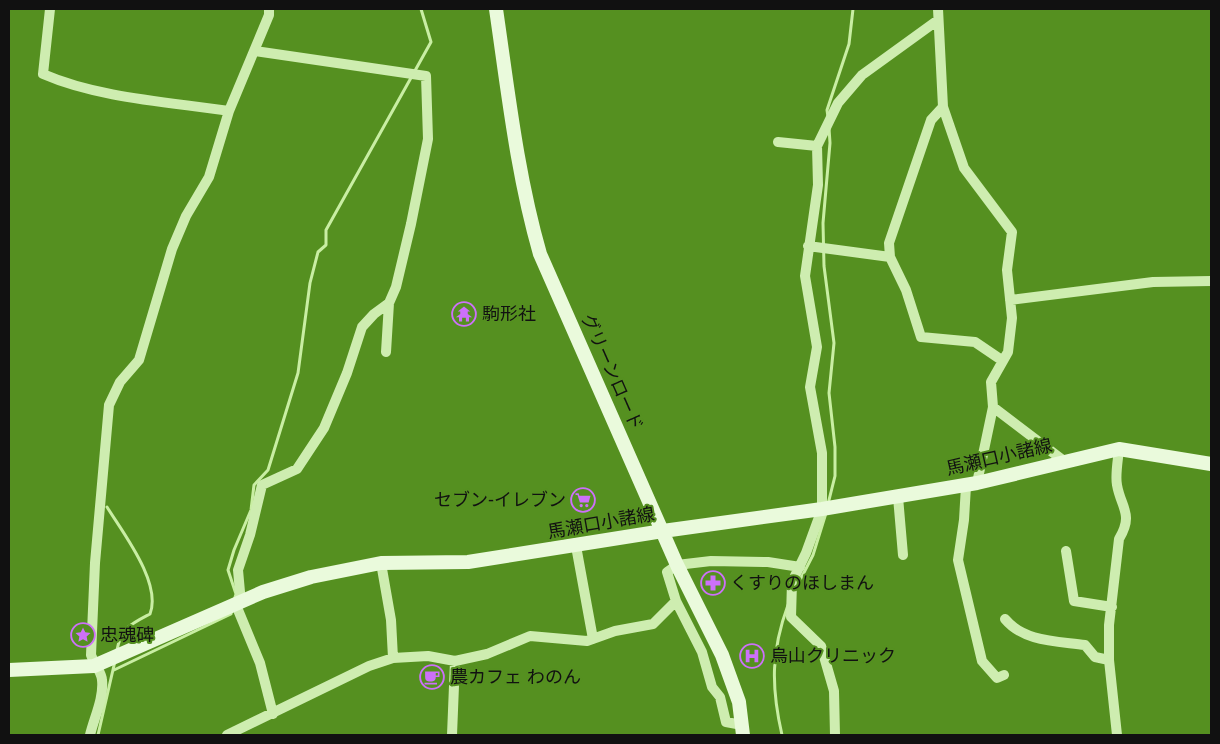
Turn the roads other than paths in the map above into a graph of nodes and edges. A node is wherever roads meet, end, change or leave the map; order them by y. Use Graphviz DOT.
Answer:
graph roads {
  1 [pos="50,9"];
  2 [pos="269,9"];
  3 [pos="496,9"];
  4 [pos="938,9"];
  5 [pos="938,20"];
  6 [pos="256,50"];
  7 [pos="943,107"];
  8 [pos="229,111"];
  9 [pos="778,142"];
  10 [pos="817,146"];
  11 [pos="808,246"];
  12 [pos="890,257"];
  13 [pos="1211,280"];
  14 [pos="1010,300"];
  15 [pos="389,302"];
  16 [pos="386,352"];
  17 [pos="1003,361"];
  18 [pos="993,407"];
  19 [pos="1119,449"];
  20 [pos="1064,461"];
  21 [pos="1211,464"];
  22 [pos="972,485"];
  23 [pos="898,497"];
  24 [pos="822,509"];
  25 [pos="662,531"];
  26 [pos="576,546"];
  27 [pos="1066,551"];
  28 [pos="903,555"];
  29 [pos="381,563"];
  30 [pos="677,565"];
  31 [pos="800,567"];
  32 [pos="676,601"];
  33 [pos="239,604"];
  34 [pos="1112,607"];
  35 [pos="1005,619"];
  36 [pos="593,639"];
  37 [pos="393,658"];
  38 [pos="1109,660"];
  39 [pos="455,661"];
  40 [pos="94,666"];
  41 [pos="9,670"];
  42 [pos="1004,675"];
  43 [pos="273,714"];
  44 [pos="742,730"];
  45 [pos="247,731"];
  46 [pos="90,735"];
  47 [pos="227,735"];
  48 [pos="452,735"];
  49 [pos="836,735"];
  50 [pos="1117,735"];
  1 -- 8 [label="street"];
  2 -- 6 [label="street"];
  3 -- 25 [label="main road, グリーンロード"];
  4 -- 5 [label="street"];
  5 -- 7 [label="street"];
  5 -- 10 [label="street"];
  6 -- 8 [label="street"];
  6 -- 15 [label="street"];
  7 -- 12 [label="street"];
  7 -- 14 [label="street"];
  8 -- 40 [label="street"];
  9 -- 10 [label="street"];
  10 -- 11 [label="street"];
  11 -- 12 [label="street"];
  11 -- 24 [label="street"];
  12 -- 17 [label="street"];
  13 -- 14 [label="street"];
  14 -- 17 [label="street"];
  15 -- 16 [label="street"];
  15 -- 33 [label="street"];
  17 -- 18 [label="street"];
  18 -- 20 [label="street"];
  18 -- 22 [label="street"];
  19 -- 20 [label="main road, 馬瀬口小諸線"];
  19 -- 21 [label="main road, 馬瀬口小諸線"];
  19 -- 34 [label="street"];
  20 -- 22 [label="main road, 馬瀬口小諸線"];
  22 -- 23 [label="main road, 馬瀬口小諸線"];
  22 -- 42 [label="street"];
  23 -- 24 [label="main road, 馬瀬口小諸線"];
  23 -- 28 [label="street"];
  24 -- 25 [label="main road, 馬瀬口小諸線"];
  24 -- 31 [label="street"];
  25 -- 26 [label="main road, 馬瀬口小諸線"];
  25 -- 30 [label="main road, グリーンロード"];
  26 -- 29 [label="main road, 馬瀬口小諸線"];
  26 -- 36 [label="street"];
  27 -- 34 [label="street"];
  29 -- 33 [label="main road, 馬瀬口小諸線"];
  29 -- 37 [label="street"];
  30 -- 31 [label="street"];
  30 -- 32 [label="street"];
  30 -- 44 [label="main road, グリーンロード"];
  31 -- 49 [label="street"];
  32 -- 36 [label="street"];
  32 -- 44 [label="street"];
  33 -- 40 [label="main road, 馬瀬口小諸線"];
  33 -- 43 [label="street"];
  34 -- 38 [label="street"];
  35 -- 38 [label="street"];
  36 -- 39 [label="street"];
  37 -- 39 [label="street"];
  37 -- 43 [label="street"];
  38 -- 50 [label="street"];
  39 -- 48 [label="street"];
  40 -- 41 [label="main road, 馬瀬口小諸線"];
  40 -- 46 [label="street"];
  43 -- 45 [label="street"];
  45 -- 47 [label="street"];
}
